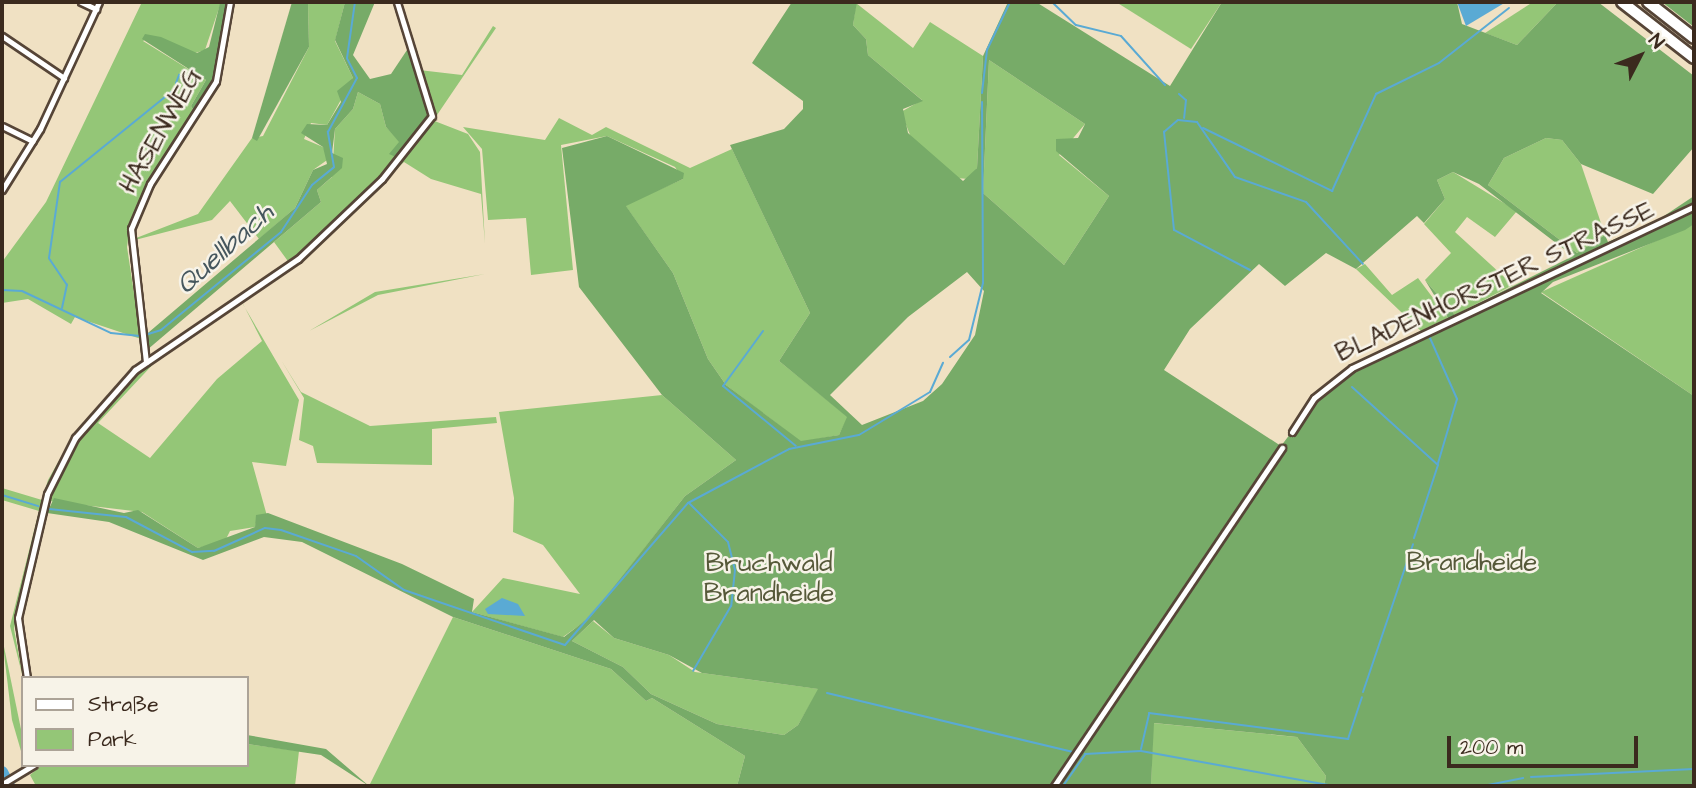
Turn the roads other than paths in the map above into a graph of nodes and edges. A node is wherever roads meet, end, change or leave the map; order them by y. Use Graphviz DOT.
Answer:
graph roads {
  1 [pos="80,2"];
  2 [pos="99,2"];
  3 [pos="230,2"];
  4 [pos="397,2"];
  5 [pos="1622,2"];
  6 [pos="1648,2"];
  7 [pos="96,9"];
  8 [pos="2,36"];
  9 [pos="1694,38"];
  10 [pos="1694,58"];
  11 [pos="64,78"];
  12 [pos="2,127"];
  13 [pos="33,141"];
  14 [pos="2,190"];
  15 [pos="1694,206"];
  16 [pos="146,362"];
  17 [pos="1292,432"];
  18 [pos="1282,448"];
  19 [pos="27,676"];
  20 [pos="31,767"];
  21 [pos="2,784"];
  22 [pos="1054,786"];
  1 -- 7 [label="street"];
  2 -- 7 [label="street"];
  3 -- 16 [label="street, HASENWEG"];
  4 -- 16 [label="street"];
  5 -- 10 [label="highway"];
  6 -- 9 [label="highway"];
  7 -- 11 [label="street"];
  8 -- 11 [label="street"];
  11 -- 13 [label="street"];
  12 -- 13 [label="street"];
  13 -- 14 [label="street"];
  15 -- 17 [label="street, BLADENHORSTER STRASSE"];
  16 -- 19 [label="street"];
  18 -- 22 [label="street"];
  20 -- 21 [label="street"];
}
